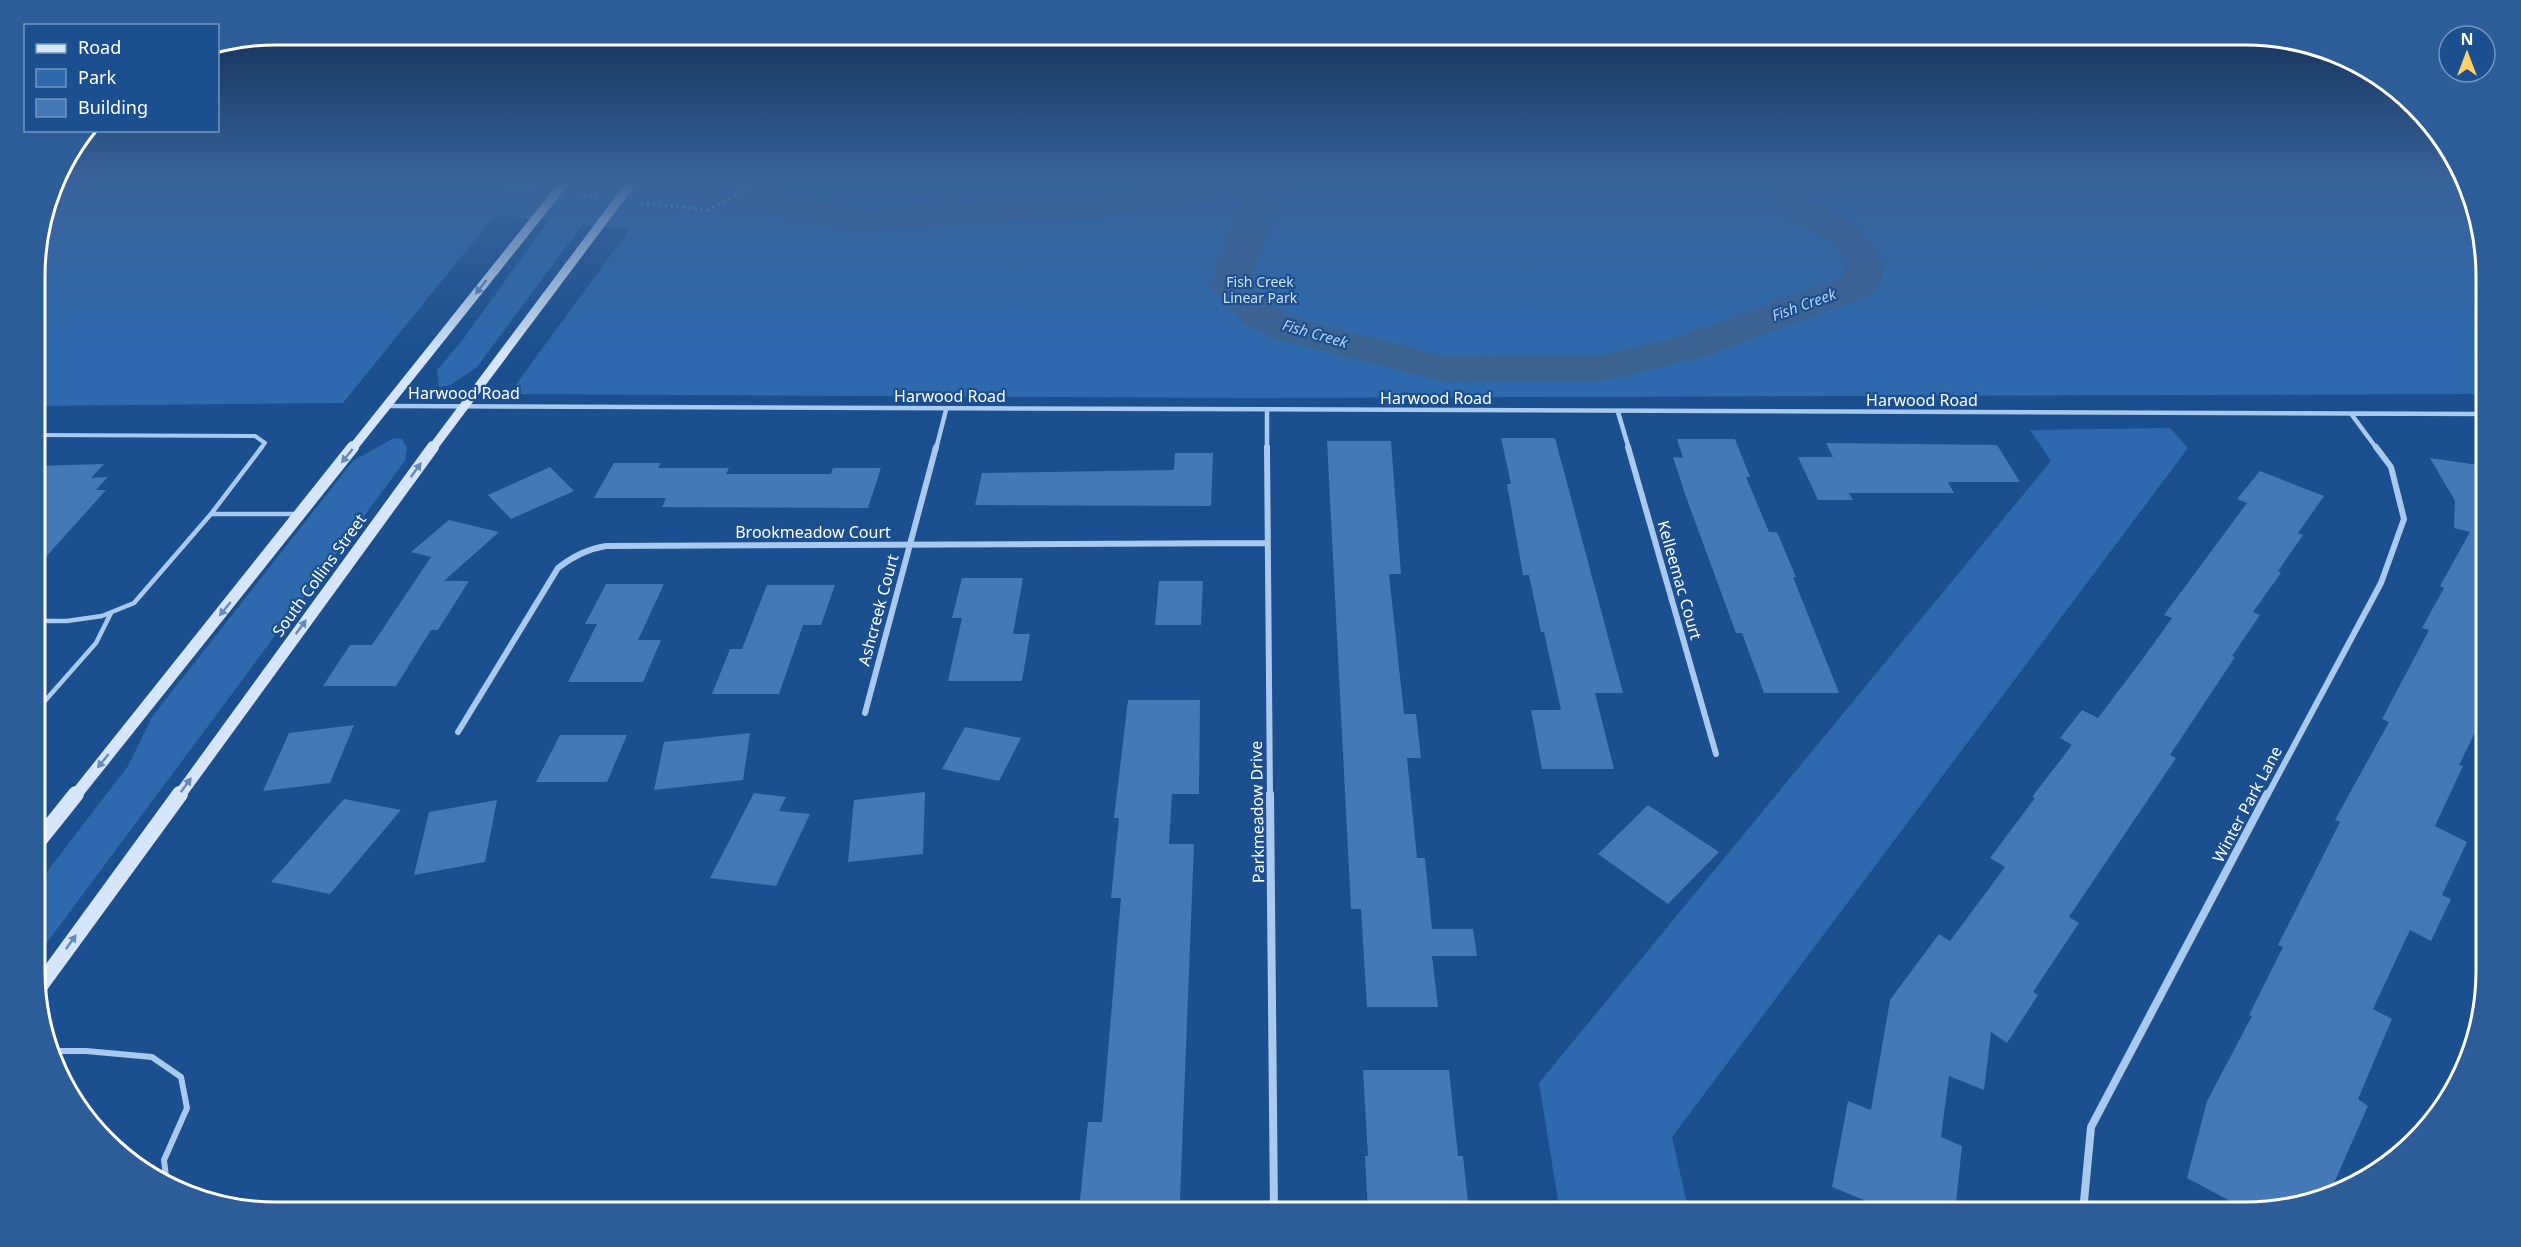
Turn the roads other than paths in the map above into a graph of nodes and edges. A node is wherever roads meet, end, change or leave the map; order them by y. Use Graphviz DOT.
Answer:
graph roads {
  1 [pos="518,240"];
  2 [pos="589,240"];
  3 [pos="387,406"];
  4 [pos="463,406"];
  5 [pos="946,410"];
  6 [pos="1267,411"];
  7 [pos="1618,412"];
  8 [pos="2476,414"];
  9 [pos="2352,415"];
  10 [pos="45,435"];
  11 [pos="211,514"];
  12 [pos="300,514"];
  13 [pos="1268,543"];
  14 [pos="910,545"];
  15 [pos="111,613"];
  16 [pos="45,621"];
  17 [pos="45,701"];
  18 [pos="865,713"];
  19 [pos="458,732"];
  20 [pos="1716,754"];
  21 [pos="45,833"];
  22 [pos="45,979"];
  23 [pos="60,1051"];
  24 [pos="166,1173"];
  25 [pos="1274,1202"];
  26 [pos="2084,1202"];
  1 -- 3 [label="main road, one-way"];
  2 -- 4 [label="main road, South Collins Street"];
  3 -- 4 [label="street, Harwood Road"];
  3 -- 12 [label="main road, one-way"];
  4 -- 5 [label="street, Harwood Road"];
  22 -- 4 [label="main road, South Collins Street, one-way"];
  5 -- 6 [label="street, Harwood Road"];
  5 -- 14 [label="street, Ashcreek Court"];
  6 -- 7 [label="street, Harwood Road"];
  6 -- 13 [label="street, Parkmeadow Drive"];
  7 -- 9 [label="street, Harwood Road"];
  7 -- 20 [label="street, Kelleemac Court"];
  8 -- 9 [label="street, Harwood Road"];
  9 -- 26 [label="street, Winter Park Lane"];
  10 -- 11 [label="lane"];
  11 -- 12 [label="lane"];
  11 -- 15 [label="lane"];
  12 -- 21 [label="main road, one-way"];
  13 -- 14 [label="street, Brookmeadow Court"];
  13 -- 25 [label="street, Parkmeadow Drive"];
  14 -- 18 [label="street, Ashcreek Court"];
  14 -- 19 [label="street, Brookmeadow Court"];
  15 -- 16 [label="lane"];
  15 -- 17 [label="lane"];
  23 -- 24 [label="lane"];
}
